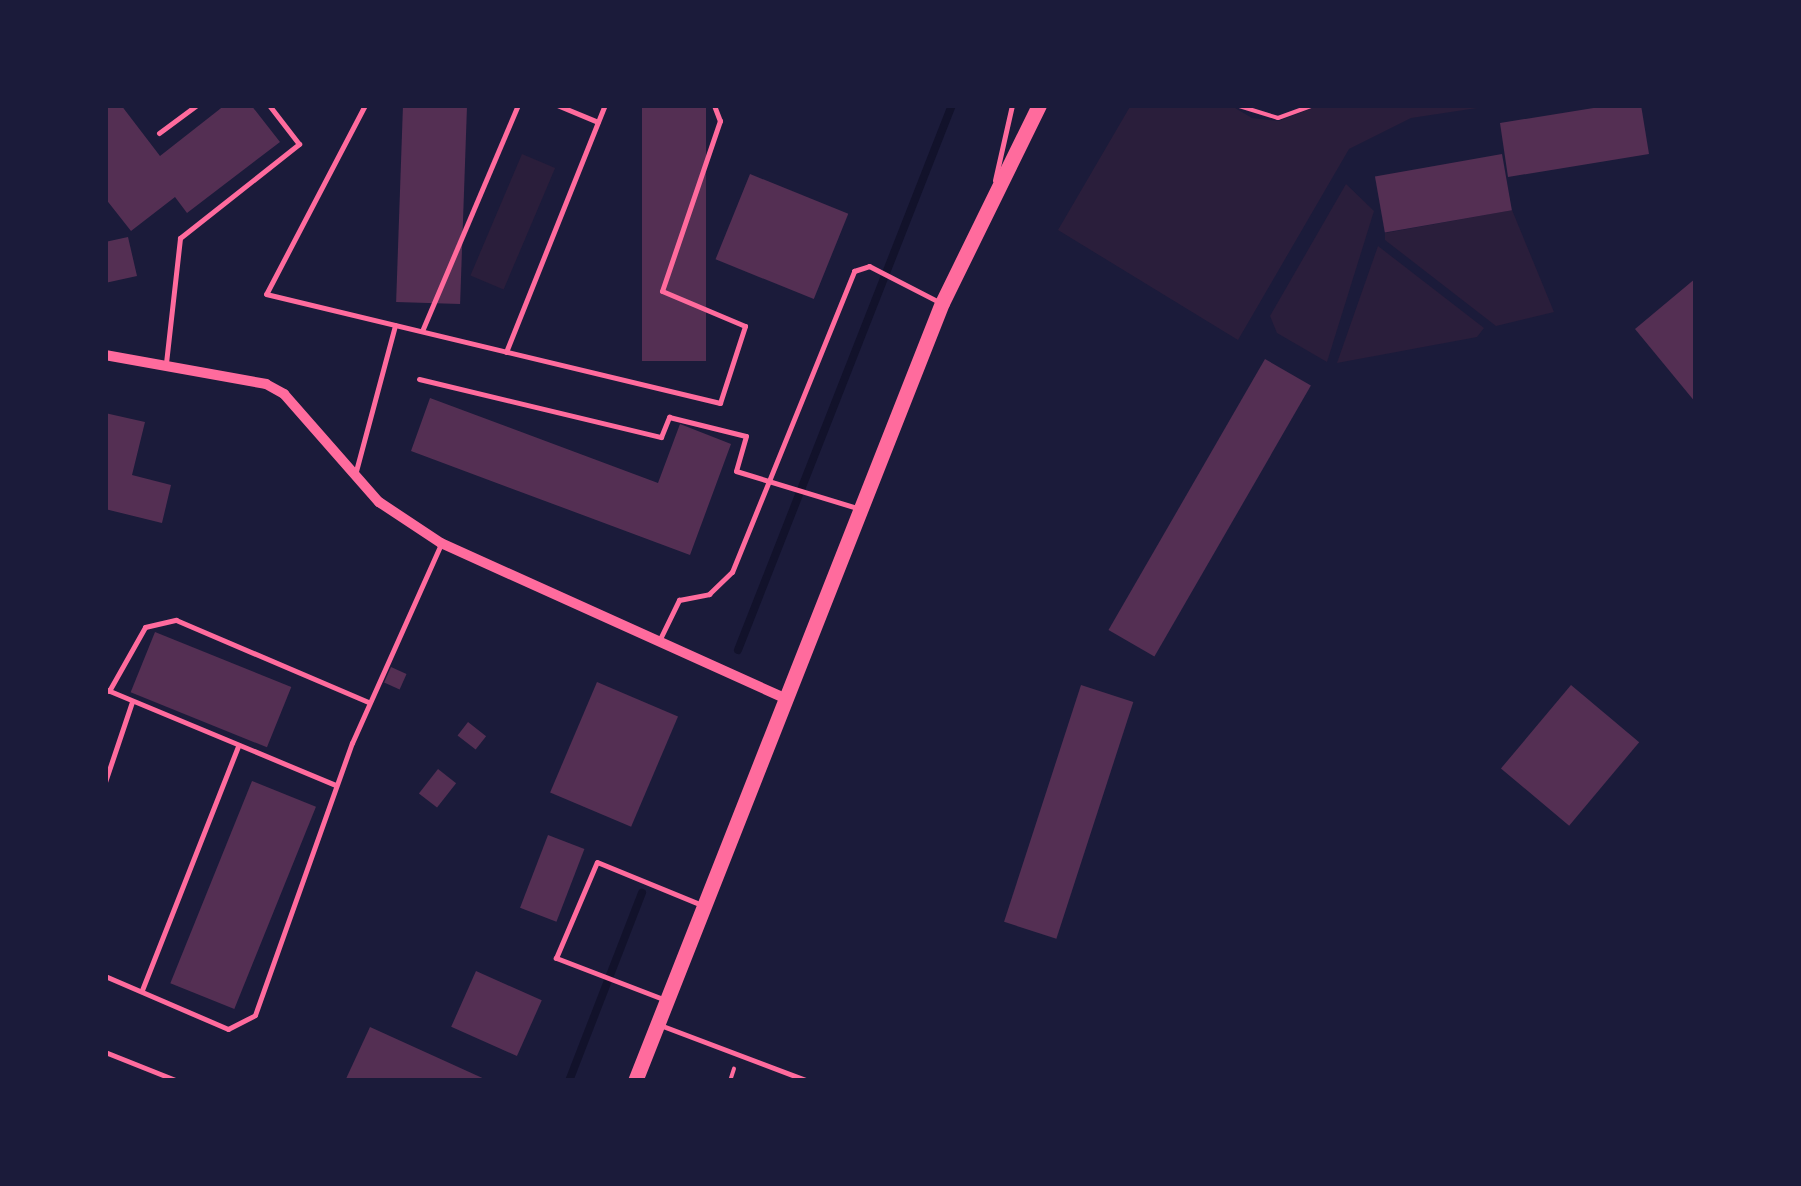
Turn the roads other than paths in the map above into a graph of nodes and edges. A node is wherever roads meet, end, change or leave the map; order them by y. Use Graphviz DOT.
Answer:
graph roads {
  1 [pos="198,105"];
  2 [pos="269,105"];
  3 [pos="365,105"];
  4 [pos="518,105"];
  5 [pos="558,105"];
  6 [pos="605,105"];
  7 [pos="714,105"];
  8 [pos="1012,105"];
  9 [pos="1038,105"];
  10 [pos="598,122"];
  11 [pos="159,133"];
  12 [pos="991,202"];
  13 [pos="942,303"];
  14 [pos="396,325"];
  15 [pos="422,331"];
  16 [pos="506,352"];
  17 [pos="105,355"];
  18 [pos="166,363"];
  19 [pos="418,379"];
  20 [pos="356,474"];
  21 [pos="773,482"];
  22 [pos="863,510"];
  23 [pos="441,543"];
  24 [pos="658,643"];
  25 [pos="107,690"];
  26 [pos="782,697"];
  27 [pos="132,702"];
  28 [pos="368,702"];
  29 [pos="238,746"];
  30 [pos="105,782"];
  31 [pos="336,784"];
  32 [pos="702,904"];
  33 [pos="105,976"];
  34 [pos="141,991"];
  35 [pos="666,1001"];
  36 [pos="658,1024"];
  37 [pos="105,1052"];
  38 [pos="178,1081"];
  39 [pos="635,1081"];
  40 [pos="808,1081"];
  1 -- 11 [label="lane"];
  2 -- 18 [label="lane"];
  3 -- 14 [label="lane"];
  4 -- 15 [label="lane"];
  5 -- 10 [label="lane"];
  6 -- 10 [label="lane"];
  7 -- 16 [label="lane"];
  8 -- 12 [label="lane"];
  9 -- 12 [label="main road"];
  10 -- 16 [label="lane"];
  12 -- 13 [label="main road"];
  13 -- 21 [label="lane"];
  13 -- 22 [label="main road"];
  14 -- 15 [label="lane"];
  14 -- 20 [label="lane"];
  15 -- 16 [label="lane"];
  17 -- 18 [label="street"];
  18 -- 20 [label="street"];
  19 -- 21 [label="lane"];
  20 -- 23 [label="street"];
  21 -- 22 [label="lane"];
  21 -- 24 [label="lane"];
  22 -- 26 [label="main road"];
  23 -- 24 [label="street"];
  23 -- 28 [label="lane"];
  24 -- 26 [label="street"];
  25 -- 27 [label="lane"];
  25 -- 28 [label="lane"];
  26 -- 32 [label="main road"];
  27 -- 29 [label="lane"];
  27 -- 30 [label="lane"];
  28 -- 31 [label="lane"];
  29 -- 31 [label="lane"];
  29 -- 34 [label="lane"];
  31 -- 34 [label="lane"];
  32 -- 35 [label="main road"];
  32 -- 35 [label="lane"];
  33 -- 34 [label="lane"];
  35 -- 36 [label="main road"];
  36 -- 39 [label="main road"];
  36 -- 40 [label="lane"];
  37 -- 38 [label="lane"];
}
